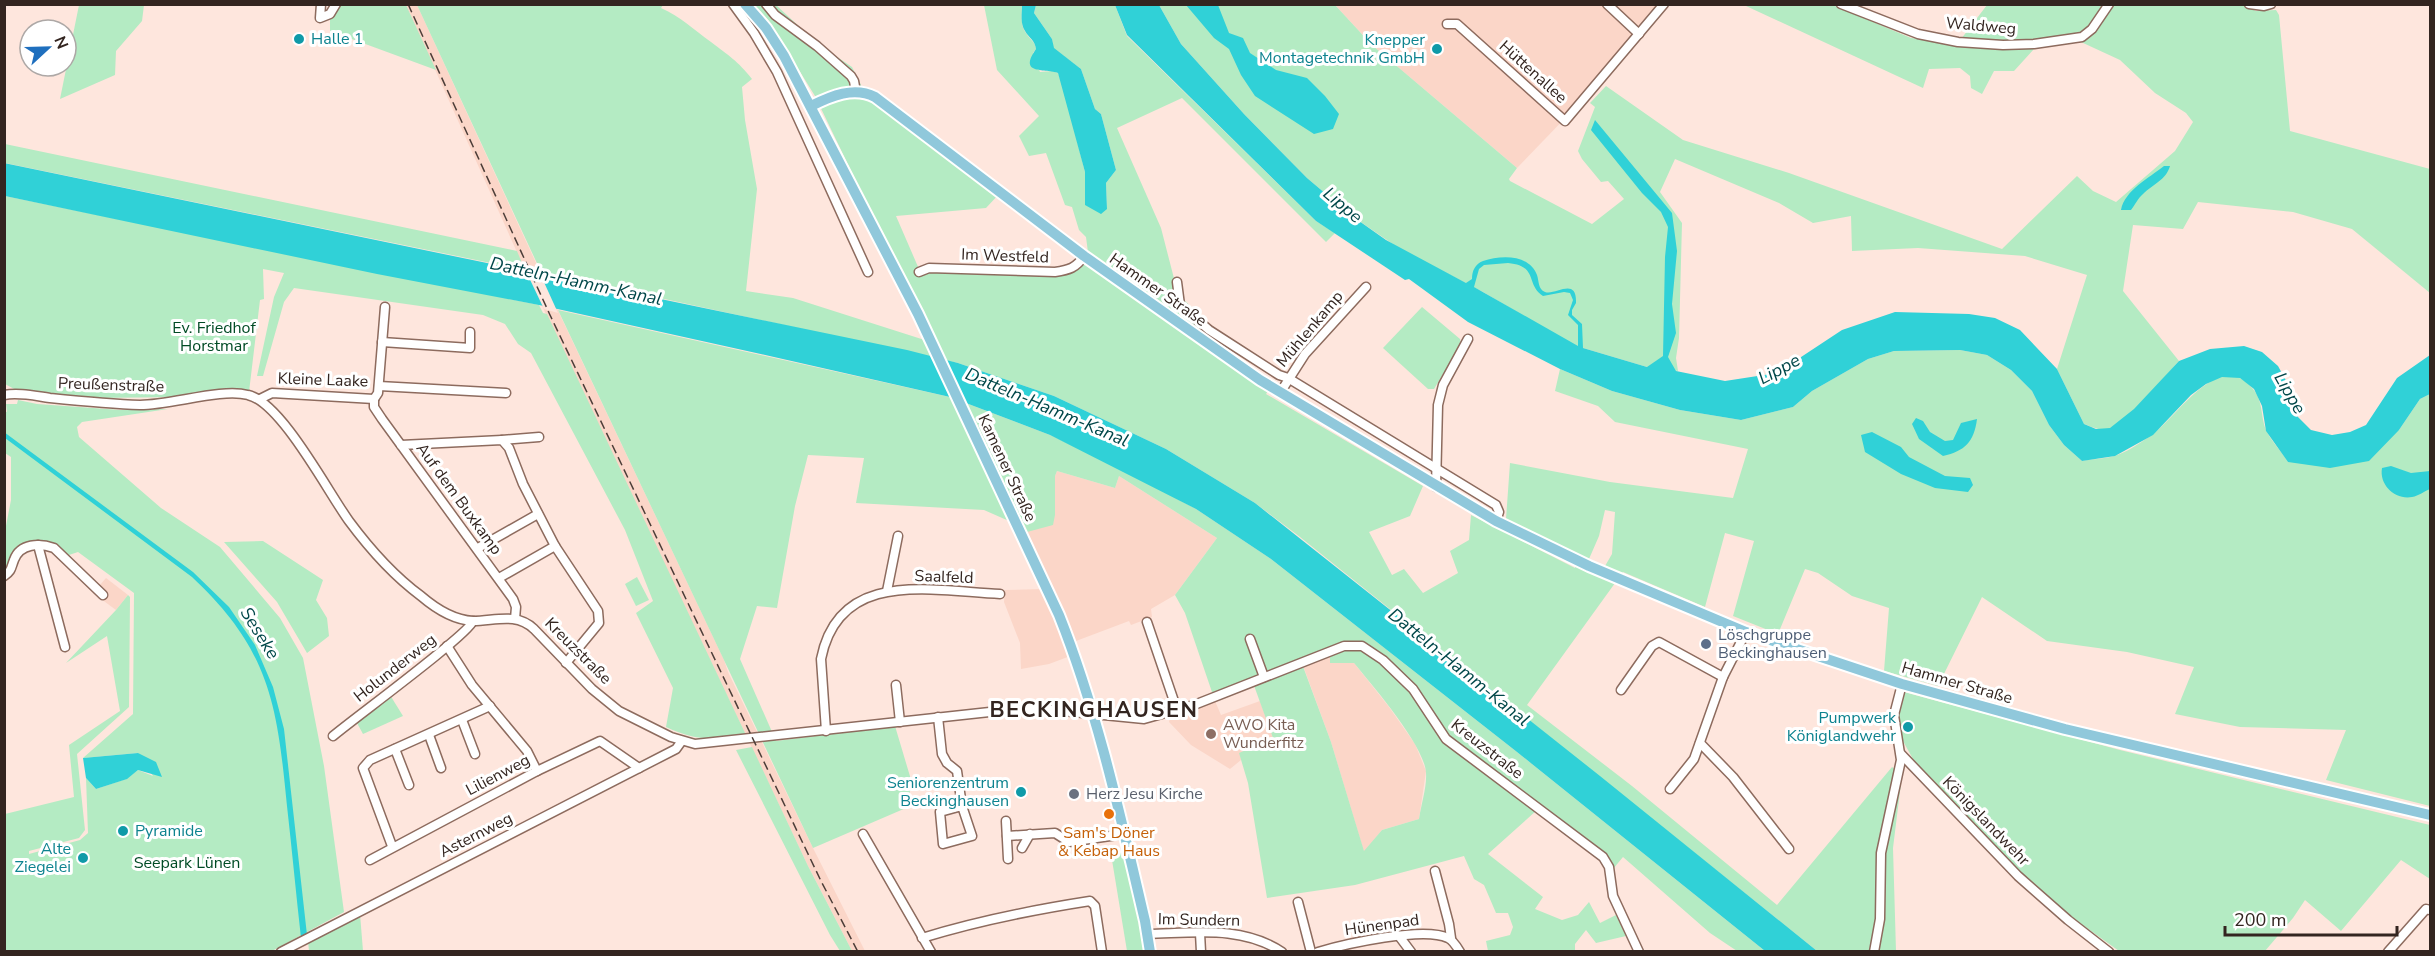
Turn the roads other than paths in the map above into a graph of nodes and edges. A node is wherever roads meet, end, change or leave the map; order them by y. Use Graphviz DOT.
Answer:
graph roads {
  1 [pos="321,4"];
  2 [pos="336,4"];
  3 [pos="733,4"];
  4 [pos="745,4"];
  5 [pos="766,4"];
  6 [pos="1607,4"];
  7 [pos="1664,4"];
  8 [pos="1841,4"];
  9 [pos="2109,4"];
  10 [pos="2248,4"];
  11 [pos="2271,4"];
  12 [pos="1447,24"];
  13 [pos="1639,34"];
  14 [pos="856,92"];
  15 [pos="811,106"];
  16 [pos="1084,256"];
  17 [pos="868,272"];
  18 [pos="918,272"];
  19 [pos="1177,282"];
  20 [pos="1366,287"];
  21 [pos="385,307"];
  22 [pos="470,332"];
  23 [pos="1468,339"];
  24 [pos="382,342"];
  25 [pos="1288,378"];
  26 [pos="379,386"];
  27 [pos="506,393"];
  28 [pos="1280,393"];
  29 [pos="4,395"];
  30 [pos="256,397"];
  31 [pos="374,399"];
  32 [pos="539,437"];
  33 [pos="502,440"];
  34 [pos="401,445"];
  35 [pos="1438,470"];
  36 [pos="1436,487"];
  37 [pos="538,514"];
  38 [pos="1496,521"];
  39 [pos="898,536"];
  40 [pos="38,545"];
  41 [pos="555,546"];
  42 [pos="478,548"];
  43 [pos="4,576"];
  44 [pos="499,578"];
  45 [pos="887,591"];
  46 [pos="1000,594"];
  47 [pos="103,595"];
  48 [pos="515,619"];
  49 [pos="472,621"];
  50 [pos="1147,622"];
  51 [pos="1746,632"];
  52 [pos="1250,639"];
  53 [pos="65,646"];
  54 [pos="447,646"];
  55 [pos="566,663"];
  56 [pos="1264,677"];
  57 [pos="1723,677"];
  58 [pos="1902,684"];
  59 [pos="896,685"];
  60 [pos="1621,690"];
  61 [pos="490,706"];
  62 [pos="1177,710"];
  63 [pos="1092,713"];
  64 [pos="938,717"];
  65 [pos="462,720"];
  66 [pos="900,722"];
  67 [pos="826,731"];
  68 [pos="429,735"];
  69 [pos="333,736"];
  70 [pos="681,742"];
  71 [pos="1700,743"];
  72 [pos="395,749"];
  73 [pos="475,754"];
  74 [pos="1901,754"];
  75 [pos="441,768"];
  76 [pos="639,768"];
  77 [pos="537,771"];
  78 [pos="409,785"];
  79 [pos="1670,789"];
  80 [pos="962,806"];
  81 [pos="2430,815"];
  82 [pos="1006,821"];
  83 [pos="863,834"];
  84 [pos="1030,834"];
  85 [pos="1124,834"];
  86 [pos="1007,836"];
  87 [pos="392,846"];
  88 [pos="1022,848"];
  89 [pos="1789,849"];
  90 [pos="1008,859"];
  91 [pos="369,860"];
  92 [pos="1435,871"];
  93 [pos="1298,902"];
  94 [pos="2430,910"];
  95 [pos="1200,933"];
  96 [pos="1148,934"];
  97 [pos="1399,936"];
  98 [pos="921,938"];
  99 [pos="1450,938"];
  100 [pos="1358,943"];
  101 [pos="281,951"];
  102 [pos="931,951"];
  103 [pos="1102,951"];
  104 [pos="1150,951"];
  105 [pos="1201,951"];
  106 [pos="1282,951"];
  107 [pos="1311,951"];
  108 [pos="1318,951"];
  109 [pos="1365,951"];
  110 [pos="1411,951"];
  111 [pos="1460,951"];
  112 [pos="1639,951"];
  113 [pos="1874,951"];
  114 [pos="2109,951"];
  115 [pos="2388,951"];
  1 -- 2 [label="street"];
  3 -- 17 [label="street"];
  4 -- 15 [label="main road, Kamener Straße"];
  5 -- 14 [label="street"];
  6 -- 13 [label="street"];
  7 -- 13 [label="street, Hüttenallee"];
  8 -- 9 [label="street, Waldweg"];
  10 -- 11 [label="street"];
  12 -- 13 [label="street, Hüttenallee"];
  14 -- 15 [label="main road"];
  14 -- 16 [label="main road, Hammer Straße"];
  15 -- 63 [label="main road, Kamener Straße"];
  16 -- 18 [label="street, Im Westfeld"];
  16 -- 28 [label="main road, Hammer Straße"];
  19 -- 25 [label="street, Hammer Straße"];
  20 -- 25 [label="street, Mühlenkamp"];
  21 -- 24 [label="street, Kleine Laake"];
  22 -- 24 [label="street"];
  23 -- 35 [label="street"];
  24 -- 26 [label="street, Kleine Laake"];
  25 -- 28 [label="street, Mühlenkamp"];
  25 -- 35 [label="street, Hammer Straße"];
  26 -- 27 [label="street, Kleine Laake"];
  26 -- 31 [label="street, Kleine Laake"];
  28 -- 36 [label="main road, Hammer Straße"];
  29 -- 30 [label="street, Preußenstraße"];
  30 -- 31 [label="street, Kleine Laake"];
  30 -- 49 [label="street"];
  31 -- 34 [label="street, Auf dem Buxkamp"];
  32 -- 33 [label="street"];
  33 -- 34 [label="street"];
  33 -- 37 [label="street"];
  34 -- 42 [label="street, Auf dem Buxkamp"];
  35 -- 36 [label="street"];
  35 -- 38 [label="street, Hammer Straße"];
  36 -- 38 [label="main road, Hammer Straße"];
  37 -- 41 [label="street"];
  37 -- 42 [label="street"];
  38 -- 51 [label="main road, Hammer Straße"];
  39 -- 45 [label="street, Saalfeld"];
  40 -- 43 [label="street"];
  40 -- 47 [label="street"];
  40 -- 53 [label="street"];
  41 -- 44 [label="street"];
  41 -- 55 [label="street"];
  42 -- 44 [label="street, Auf dem Buxkamp"];
  44 -- 48 [label="street, Auf dem Buxkamp"];
  45 -- 46 [label="street, Saalfeld"];
  45 -- 67 [label="street, Saalfeld"];
  48 -- 49 [label="street"];
  48 -- 55 [label="street, Kreuzstraße"];
  49 -- 54 [label="street, Holunderweg"];
  50 -- 62 [label="street"];
  51 -- 57 [label="street"];
  51 -- 58 [label="main road, Hammer Straße"];
  52 -- 56 [label="street"];
  54 -- 61 [label="street"];
  54 -- 69 [label="street, Holunderweg"];
  55 -- 70 [label="street, Kreuzstraße"];
  56 -- 62 [label="street, Kreuzstraße"];
  56 -- 112 [label="street, Kreuzstraße"];
  57 -- 60 [label="street"];
  57 -- 71 [label="street"];
  58 -- 74 [label="street"];
  58 -- 81 [label="main road, Hammer Straße"];
  59 -- 66 [label="street"];
  61 -- 65 [label="street"];
  61 -- 77 [label="street"];
  62 -- 63 [label="street, Kreuzstraße"];
  63 -- 64 [label="street, Kreuzstraße"];
  63 -- 85 [label="main road, Kamener Straße"];
  64 -- 66 [label="street, Kreuzstraße"];
  64 -- 80 [label="street"];
  65 -- 68 [label="street"];
  65 -- 73 [label="street"];
  66 -- 67 [label="street, Kreuzstraße"];
  67 -- 70 [label="street, Kreuzstraße"];
  68 -- 72 [label="street"];
  68 -- 75 [label="street"];
  70 -- 76 [label="street, Asternweg"];
  71 -- 79 [label="street"];
  71 -- 89 [label="street"];
  72 -- 78 [label="street"];
  72 -- 87 [label="street"];
  74 -- 113 [label="street"];
  74 -- 114 [label="street, Königslandwehr"];
  76 -- 77 [label="street, Lilienweg"];
  76 -- 101 [label="street, Asternweg"];
  77 -- 87 [label="street, Lilienweg"];
  80 -- 80 [label="street"];
  82 -- 86 [label="street"];
  83 -- 98 [label="street"];
  84 -- 85 [label="street"];
  84 -- 86 [label="street"];
  84 -- 88 [label="street"];
  85 -- 96 [label="main road, Kamener Straße"];
  86 -- 90 [label="street"];
  87 -- 91 [label="street, Lilienweg"];
  92 -- 99 [label="street"];
  93 -- 107 [label="street"];
  94 -- 115 [label="street"];
  95 -- 96 [label="street, Im Sundern"];
  95 -- 105 [label="street"];
  95 -- 106 [label="street, Im Sundern"];
  96 -- 104 [label="main road, Kamener Straße"];
  97 -- 99 [label="street, Hünenpad"];
  97 -- 100 [label="street, Hünenpad"];
  97 -- 110 [label="street"];
  98 -- 102 [label="street"];
  98 -- 103 [label="street"];
  99 -- 111 [label="street"];
  100 -- 108 [label="street, Hünenpad"];
  100 -- 109 [label="street"];
}
